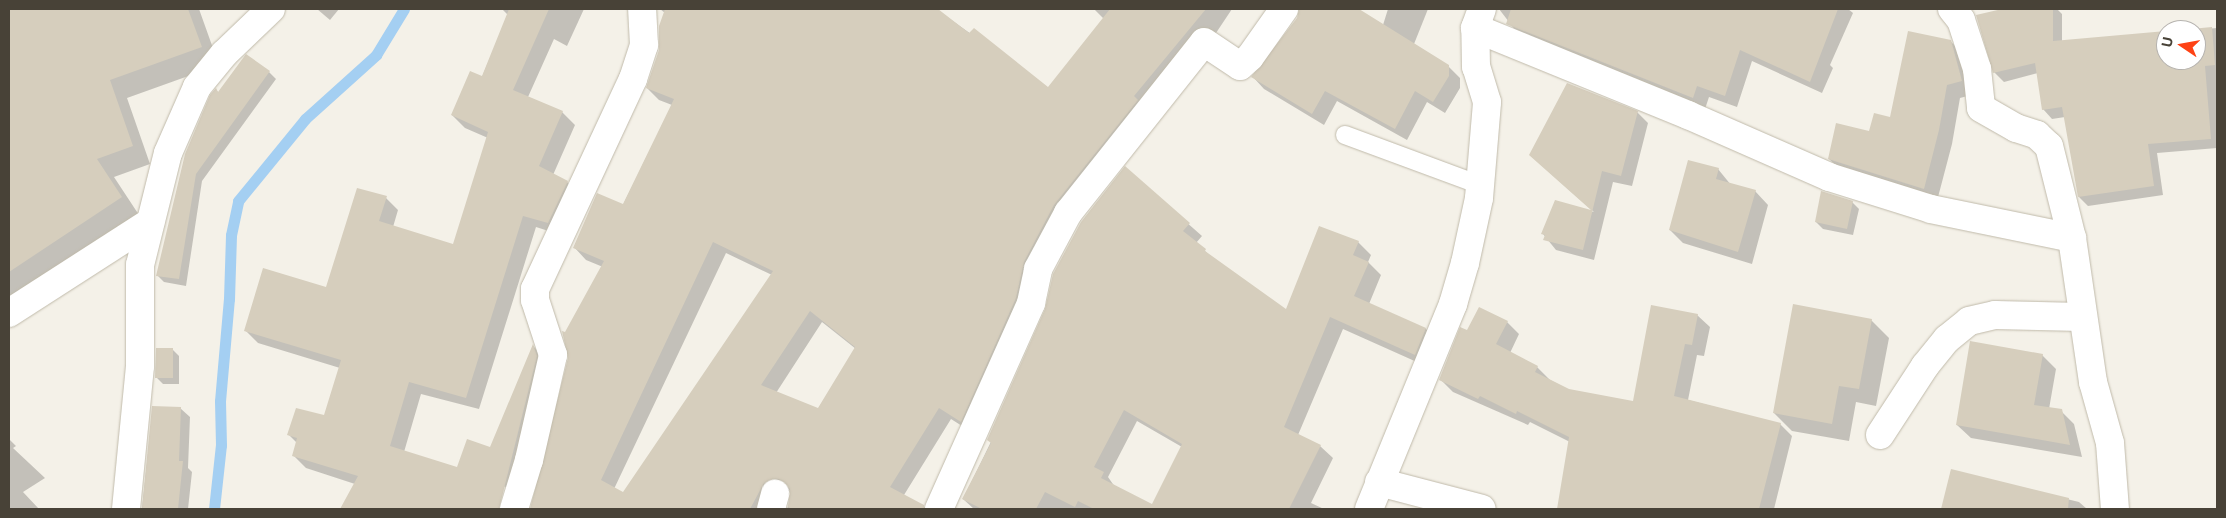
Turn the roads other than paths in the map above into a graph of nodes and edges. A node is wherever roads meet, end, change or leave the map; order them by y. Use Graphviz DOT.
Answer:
graph roads {
  1 [pos="271,9"];
  2 [pos="642,9"];
  3 [pos="1284,9"];
  4 [pos="1952,9"];
  5 [pos="1478,18"];
  6 [pos="1345,135"];
  7 [pos="1479,188"];
  8 [pos="150,222"];
  9 [pos="2072,238"];
  10 [pos="9,313"];
  11 [pos="2081,317"];
  12 [pos="1880,435"];
  13 [pos="1379,482"];
  14 [pos="126,509"];
  15 [pos="514,509"];
  16 [pos="939,509"];
  17 [pos="1369,509"];
  18 [pos="1482,509"];
  19 [pos="2115,509"];
  1 -- 8 [label="street"];
  2 -- 15 [label="street"];
  3 -- 16 [label="street"];
  4 -- 9 [label="street"];
  5 -- 7 [label="street"];
  5 -- 9 [label="street"];
  6 -- 7 [label="lane"];
  7 -- 13 [label="street"];
  8 -- 10 [label="street"];
  8 -- 14 [label="street"];
  9 -- 11 [label="street"];
  11 -- 12 [label="street"];
  11 -- 19 [label="street"];
  13 -- 17 [label="street"];
  13 -- 18 [label="street"];
}
